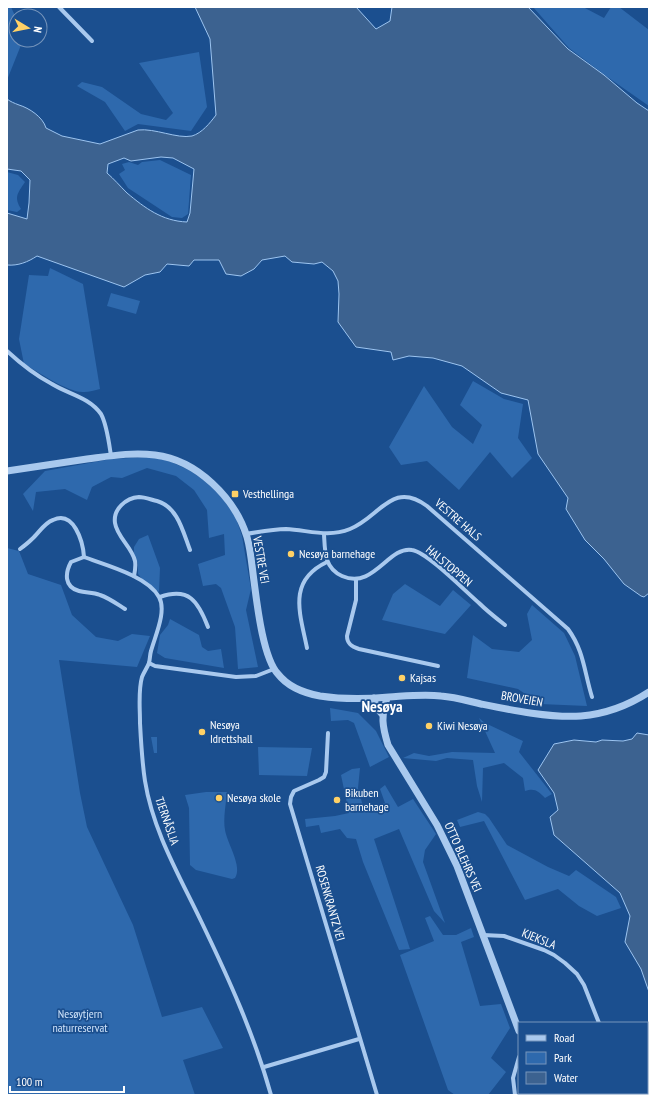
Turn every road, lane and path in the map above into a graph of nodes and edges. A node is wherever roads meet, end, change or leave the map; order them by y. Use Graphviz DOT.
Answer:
graph roads {
  1 [pos="59,7"];
  2 [pos="92,41"];
  3 [pos="7,351"];
  4 [pos="111,456"];
  5 [pos="7,471"];
  6 [pos="246,534"];
  7 [pos="324,534"];
  8 [pos="20,549"];
  9 [pos="190,550"];
  10 [pos="84,557"];
  11 [pos="327,562"];
  12 [pos="134,576"];
  13 [pos="356,579"];
  14 [pos="160,597"];
  15 [pos="126,609"];
  16 [pos="505,625"];
  17 [pos="208,627"];
  18 [pos="307,648"];
  19 [pos="149,663"];
  20 [pos="438,666"];
  21 [pos="274,669"];
  22 [pos="649,692"];
  23 [pos="592,697"];
  24 [pos="374,698"];
  25 [pos="387,698"];
  26 [pos="382,714"];
  27 [pos="328,733"];
  28 [pos="482,935"];
  29 [pos="599,1022"];
  30 [pos="518,1028"];
  31 [pos="359,1039"];
  32 [pos="518,1060"];
  33 [pos="264,1067"];
  34 [pos="271,1095"];
  35 [pos="377,1095"];
  36 [pos="515,1095"];
  1 -- 2 [label="street"];
  3 -- 4 [label="street"];
  4 -- 5 [label="street, VESTRE VEI"];
  4 -- 6 [label="street, VESTRE VEI"];
  6 -- 7 [label="street, VESTRE HALS"];
  6 -- 21 [label="street, VESTRE VEI"];
  7 -- 11 [label="street"];
  7 -- 23 [label="street, VESTRE HALS"];
  8 -- 10 [label="street"];
  9 -- 12 [label="street"];
  10 -- 12 [label="street"];
  10 -- 15 [label="street"];
  11 -- 13 [label="street"];
  11 -- 18 [label="street"];
  12 -- 14 [label="street"];
  13 -- 16 [label="street, HALSTOPPEN"];
  13 -- 20 [label="street"];
  14 -- 17 [label="street"];
  14 -- 19 [label="street, TJERNÅSLIA"];
  19 -- 21 [label="street"];
  19 -- 33 [label="street, TJERNÅSLIA"];
  21 -- 24 [label="street, VESTRE VEI"];
  22 -- 25 [label="street, BROVEIEN"];
  24 -- 25 [label="street, VESTRE VEI"];
  24 -- 26 [label="street"];
  25 -- 26 [label="street, OTTO BLEHRS VEI"];
  26 -- 28 [label="street, OTTO BLEHRS VEI"];
  27 -- 31 [label="street, ROSENKRANTZ VEI"];
  28 -- 29 [label="street, KJEKSLA"];
  28 -- 30 [label="street, OTTO BLEHRS VEI"];
  31 -- 33 [label="street"];
  31 -- 35 [label="street, ROSENKRANTZ VEI"];
  32 -- 36 [label="street"];
  33 -- 34 [label="street, TJERNÅSLIA"];
}
